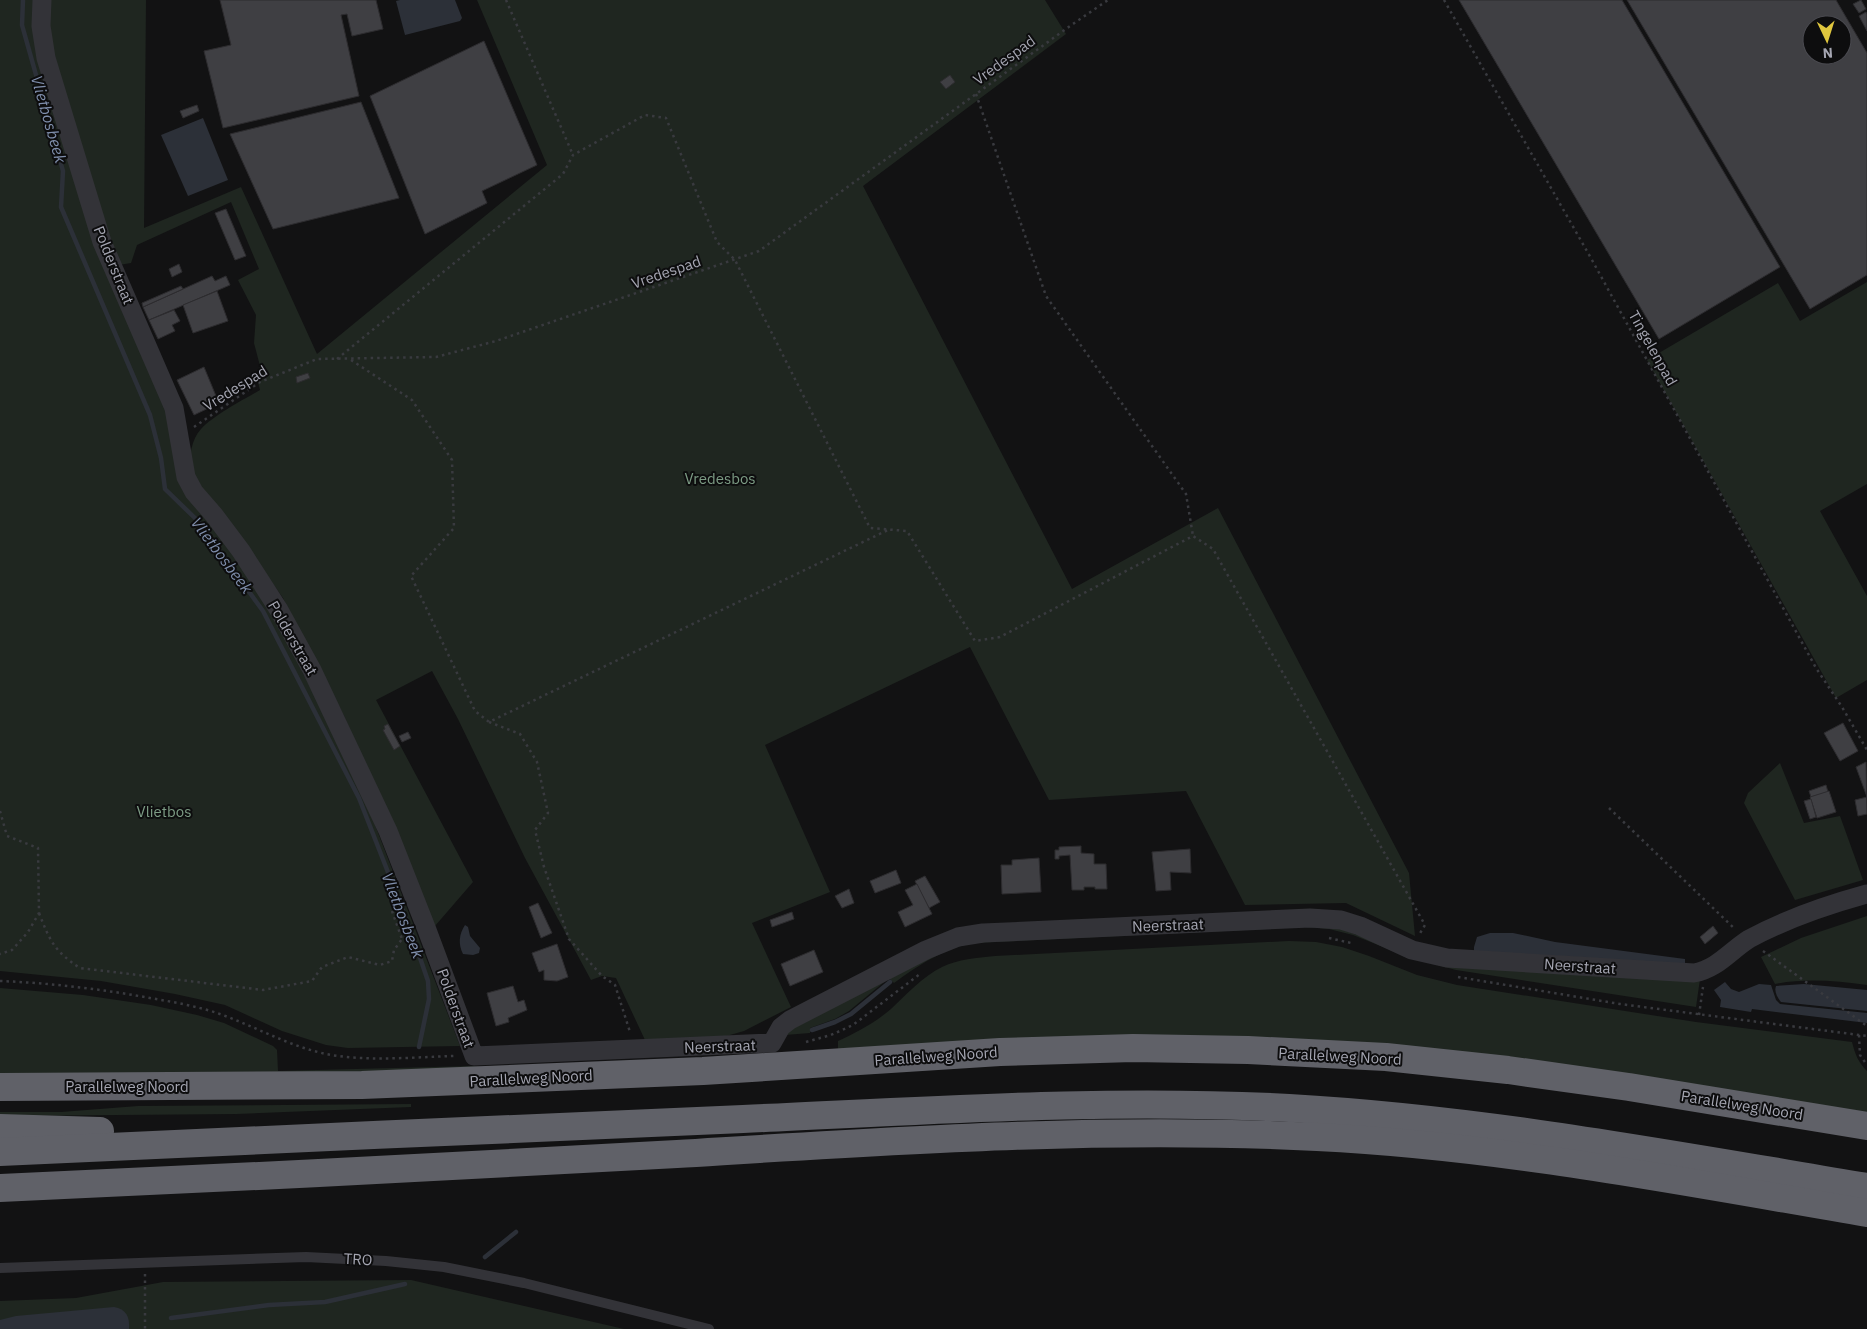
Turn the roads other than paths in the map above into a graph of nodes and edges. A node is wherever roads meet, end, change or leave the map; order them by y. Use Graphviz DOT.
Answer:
graph roads {
  1 [pos="42,0"];
  2 [pos="1867,894"];
  3 [pos="474,1056"];
  4 [pos="0,1087"];
  5 [pos="0,1100"];
  6 [pos="1867,1126"];
  7 [pos="0,1128"];
  8 [pos="259,1139"];
  9 [pos="1867,1139"];
  10 [pos="0,1152"];
  11 [pos="1867,1187"];
  12 [pos="0,1188"];
  13 [pos="1867,1213"];
  14 [pos="0,1268"];
  15 [pos="709,1329"];
  1 -- 3 [label="street, Polderstraat"];
  2 -- 3 [label="street, Neerstraat"];
  4 -- 6 [label="highway, Parallelweg Noord"];
  5 -- 9 [label="highway, Parallelweg Noord"];
  7 -- 8 [label="highway"];
  8 -- 10 [label="highway"];
  8 -- 11 [label="highway"];
  12 -- 13 [label="highway"];
  14 -- 15 [label="lane, TRO"];
}
